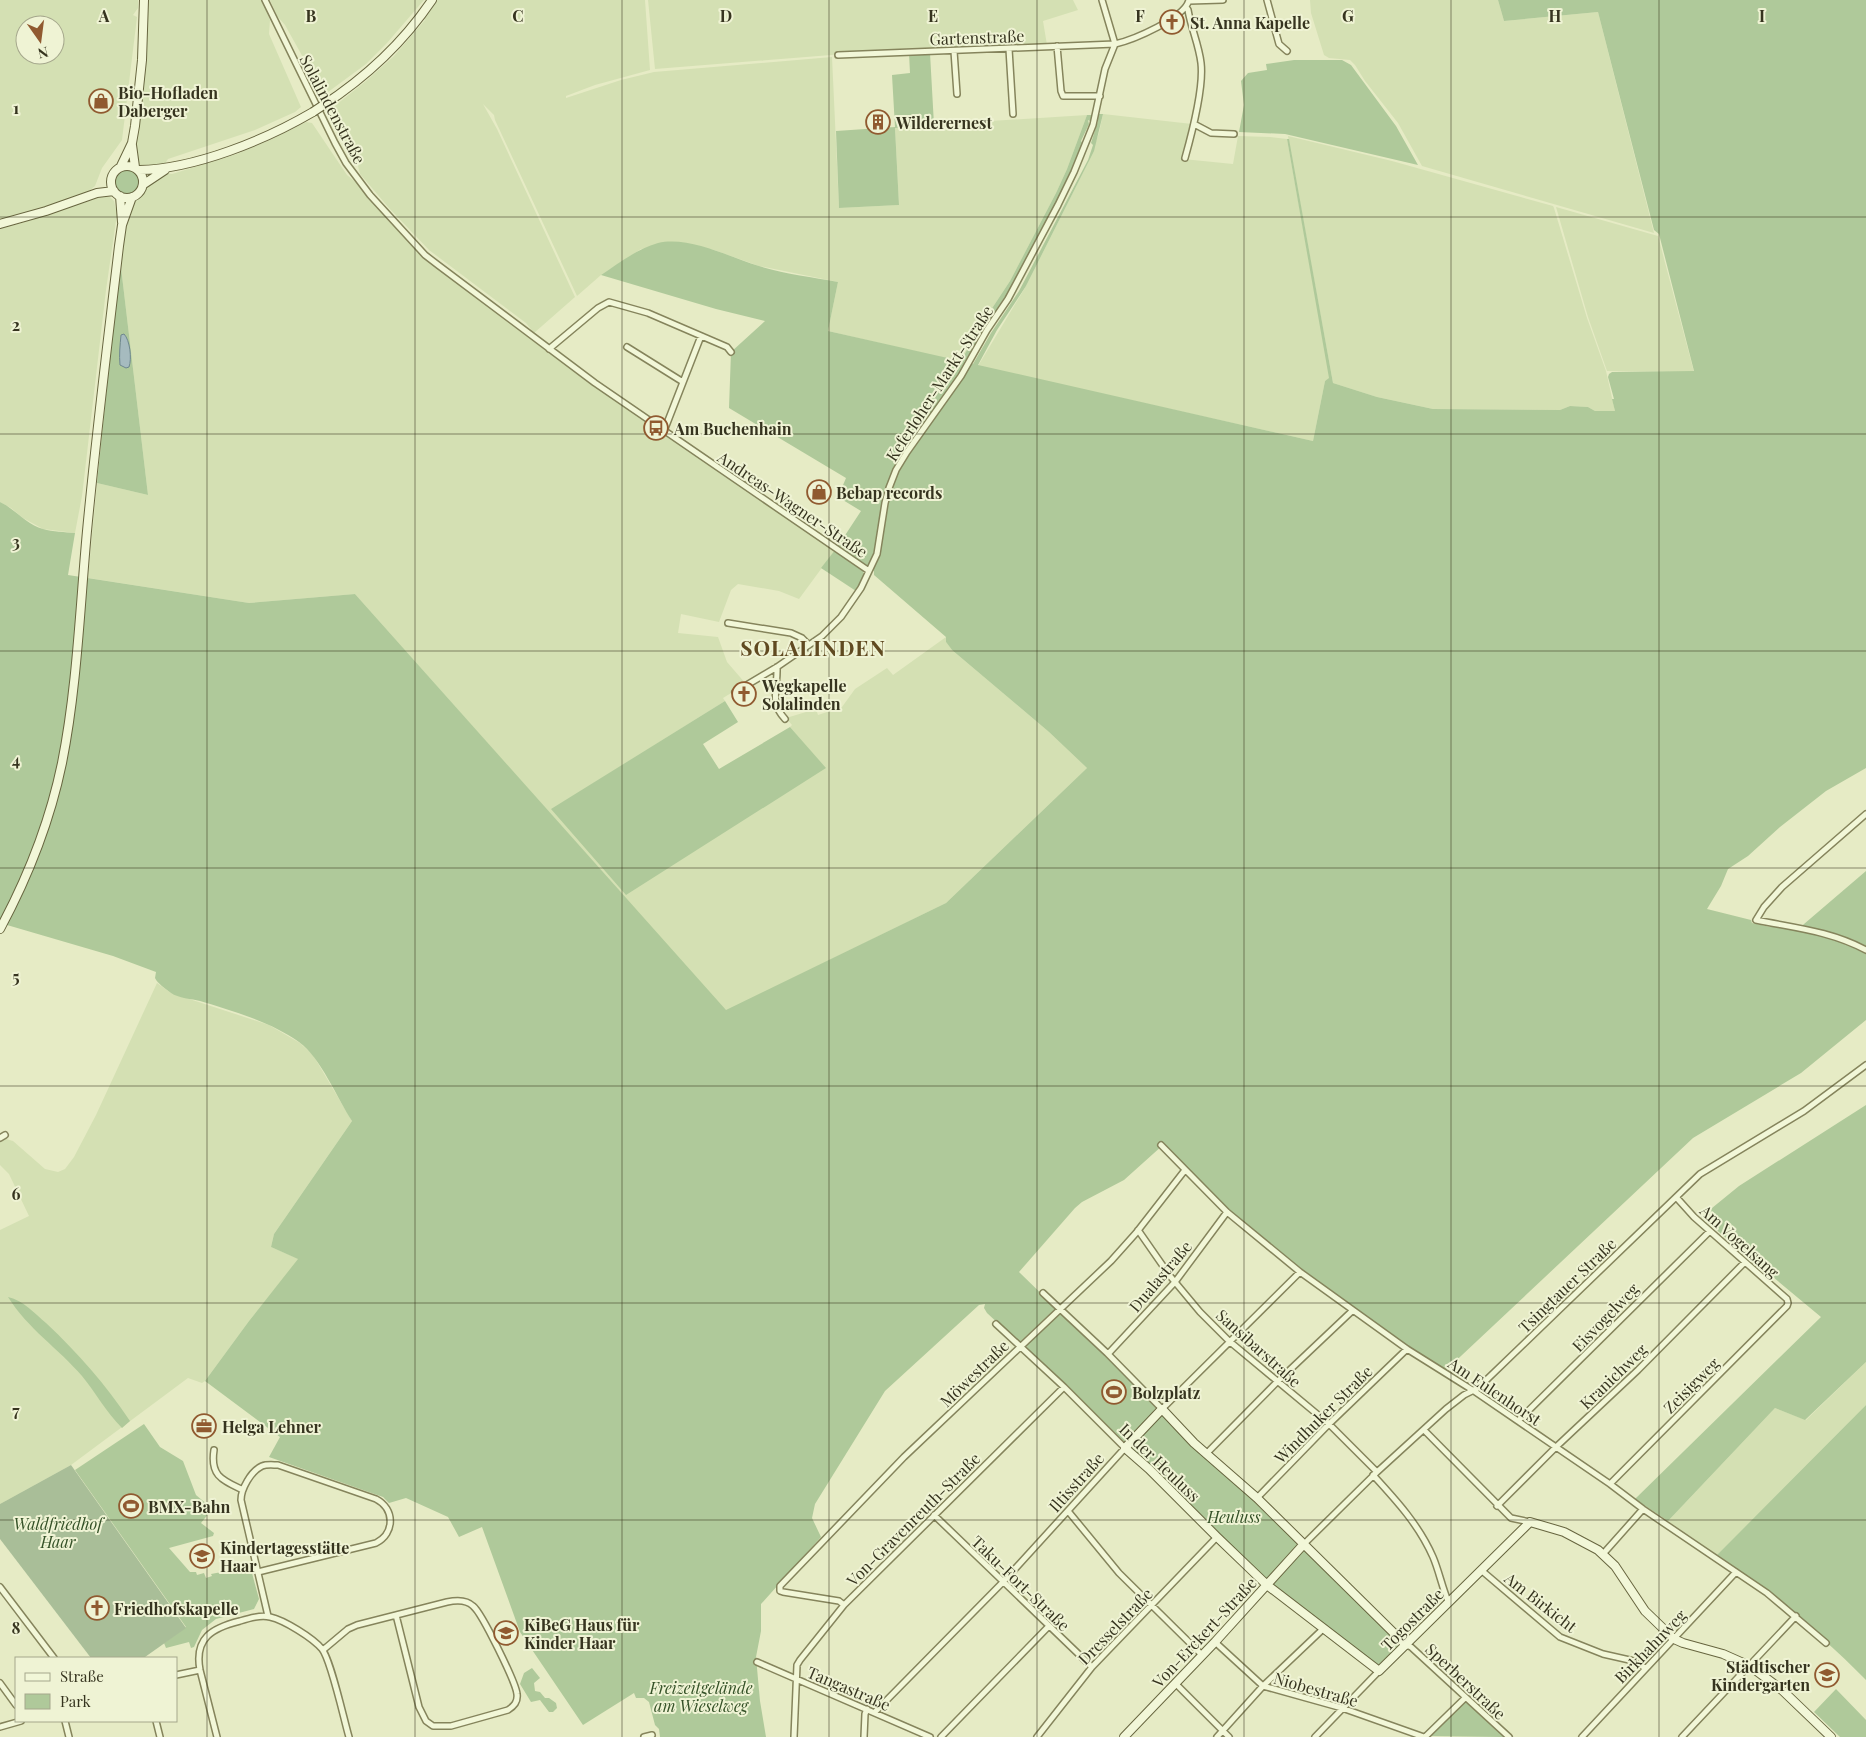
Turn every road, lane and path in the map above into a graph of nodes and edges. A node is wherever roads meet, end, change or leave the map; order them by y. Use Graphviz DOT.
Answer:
graph roads {
  1 [pos="144,0"];
  2 [pos="264,0"];
  3 [pos="432,0"];
  4 [pos="1223,0"];
  5 [pos="1267,0"];
  6 [pos="1104,1"];
  7 [pos="1189,1"];
  8 [pos="1186,7"];
  9 [pos="1115,44"];
  10 [pos="1057,46"];
  11 [pos="1009,49"];
  12 [pos="954,51"];
  13 [pos="1287,51"];
  14 [pos="838,55"];
  15 [pos="957,94"];
  16 [pos="1100,96"];
  17 [pos="1013,114"];
  18 [pos="1194,124"];
  19 [pos="1234,134"];
  20 [pos="132,143"];
  21 [pos="1185,158"];
  22 [pos="121,166"];
  23 [pos="137,169"];
  24 [pos="167,169"];
  25 [pos="111,183"];
  26 [pos="144,184"];
  27 [pos="97,193"];
  28 [pos="117,194"];
  29 [pos="132,197"];
  30 [pos="0,224"];
  31 [pos="122,225"];
  32 [pos="531,335"];
  33 [pos="701,336"];
  34 [pos="628,347"];
  35 [pos="549,349"];
  36 [pos="731,352"];
  37 [pos="684,382"];
  38 [pos="664,430"];
  39 [pos="869,571"];
  40 [pos="728,623"];
  41 [pos="809,645"];
  42 [pos="778,667"];
  43 [pos="735,692"];
  44 [pos="785,719"];
  45 [pos="1866,814"];
  46 [pos="0,929"];
  47 [pos="1866,950"];
  48 [pos="1866,1065"];
  49 [pos="1161,1145"];
  50 [pos="1185,1170"];
  51 [pos="1676,1197"];
  52 [pos="1227,1212"];
  53 [pos="1138,1230"];
  54 [pos="1710,1231"];
  55 [pos="1745,1262"];
  56 [pos="1300,1272"];
  57 [pos="1175,1282"];
  58 [pos="1043,1293"];
  59 [pos="1788,1303"];
  60 [pos="1060,1309"];
  61 [pos="1352,1311"];
  62 [pos="996,1324"];
  63 [pos="1229,1341"];
  64 [pos="1020,1346"];
  65 [pos="1407,1349"];
  66 [pos="1108,1354"];
  67 [pos="1277,1382"];
  68 [pos="1064,1387"];
  69 [pos="1474,1391"];
  70 [pos="1162,1409"];
  71 [pos="1518,1421"];
  72 [pos="1329,1424"];
  73 [pos="1424,1430"];
  74 [pos="1556,1447"];
  75 [pos="1125,1448"];
  76 [pos="214,1450"];
  77 [pos="1206,1454"];
  78 [pos="1375,1474"];
  79 [pos="1610,1484"];
  80 [pos="243,1490"];
  81 [pos="1257,1498"];
  82 [pos="1497,1506"];
  83 [pos="1643,1509"];
  84 [pos="1068,1511"];
  85 [pos="934,1515"];
  86 [pos="1530,1522"];
  87 [pos="1217,1537"];
  88 [pos="1303,1545"];
  89 [pos="1603,1554"];
  90 [pos="1481,1570"];
  91 [pos="258,1572"];
  92 [pos="1736,1572"];
  93 [pos="1002,1582"];
  94 [pos="1268,1585"];
  95 [pos="0,1587"];
  96 [pos="1448,1602"];
  97 [pos="844,1605"];
  98 [pos="1153,1605"];
  99 [pos="396,1615"];
  100 [pos="268,1616"];
  101 [pos="1796,1616"];
  102 [pos="1049,1626"];
  103 [pos="1323,1629"];
  104 [pos="1674,1639"];
  105 [pos="1215,1642"];
  106 [pos="1826,1643"];
  107 [pos="1406,1645"];
  108 [pos="323,1650"];
  109 [pos="1202,1655"];
  110 [pos="53,1657"];
  111 [pos="757,1662"];
  112 [pos="1750,1666"];
  113 [pos="1092,1667"];
  114 [pos="1645,1668"];
  115 [pos="200,1670"];
  116 [pos="1379,1671"];
  117 [pos="178,1676"];
  118 [pos="797,1679"];
  119 [pos="0,1683"];
  120 [pos="1175,1684"];
  121 [pos="1263,1686"];
  122 [pos="1465,1698"];
  123 [pos="15,1704"];
  124 [pos="1342,1708"];
  125 [pos="867,1709"];
  126 [pos="874,1712"];
  127 [pos="18,1722"];
  128 [pos="65,1722"];
  129 [pos="156,1722"];
  130 [pos="0,1728"];
  131 [pos="1224,1730"];
  132 [pos="652,1735"];
  133 [pos="69,1737"];
  134 [pos="160,1737"];
  135 [pos="217,1737"];
  136 [pos="349,1737"];
  137 [pos="644,1737"];
  138 [pos="794,1737"];
  139 [pos="864,1737"];
  140 [pos="930,1737"];
  141 [pos="941,1737"];
  142 [pos="1037,1737"];
  143 [pos="1124,1737"];
  144 [pos="1217,1737"];
  145 [pos="1229,1737"];
  146 [pos="1315,1737"];
  147 [pos="1425,1737"];
  148 [pos="1509,1737"];
  149 [pos="1582,1737"];
  150 [pos="1682,1737"];
  151 [pos="1831,1737"];
  1 -- 20 [label="street"];
  2 -- 32 [label="street, Solalindenstraße"];
  3 -- 24 [label="street, bridge"];
  4 -- 7 [label="street"];
  5 -- 13 [label="street"];
  6 -- 9 [label="street"];
  7 -- 8 [label="street"];
  8 -- 9 [label="street, Gartenstraße"];
  8 -- 18 [label="street"];
  9 -- 10 [label="street, Gartenstraße"];
  9 -- 16 [label="street, Keferloher-Markt-Straße"];
  10 -- 11 [label="street, Gartenstraße"];
  10 -- 16 [label="street"];
  11 -- 12 [label="street, Gartenstraße"];
  11 -- 17 [label="street"];
  12 -- 14 [label="street, Gartenstraße"];
  12 -- 15 [label="street"];
  16 -- 39 [label="street, Keferloher-Markt-Straße"];
  18 -- 19 [label="street"];
  18 -- 21 [label="street"];
  20 -- 22 [label="street"];
  20 -- 23 [label="street"];
  22 -- 23 [label="street"];
  22 -- 25 [label="street"];
  23 -- 24 [label="street"];
  23 -- 26 [label="street"];
  24 -- 26 [label="street"];
  25 -- 27 [label="street"];
  25 -- 28 [label="street"];
  26 -- 29 [label="street"];
  27 -- 28 [label="street"];
  27 -- 30 [label="street"];
  28 -- 29 [label="street"];
  28 -- 31 [label="street"];
  29 -- 31 [label="street"];
  31 -- 46 [label="street"];
  32 -- 35 [label="street, Andreas-Wagner-Straße"];
  33 -- 35 [label="street"];
  33 -- 36 [label="street"];
  33 -- 37 [label="street"];
  34 -- 37 [label="street"];
  35 -- 38 [label="street, Andreas-Wagner-Straße"];
  37 -- 38 [label="street"];
  38 -- 39 [label="street, Andreas-Wagner-Straße"];
  39 -- 41 [label="street, Keferloher-Markt-Straße"];
  40 -- 41 [label="street"];
  41 -- 42 [label="street, Keferloher-Markt-Straße"];
  42 -- 43 [label="street, Keferloher-Markt-Straße"];
  42 -- 44 [label="street"];
  45 -- 47 [label="street"];
  48 -- 51 [label="street, Tsingtauer Straße"];
  49 -- 50 [label="street, Am Eulenhorst"];
  50 -- 52 [label="street, Am Eulenhorst"];
  50 -- 53 [label="street, Möwestraße"];
  51 -- 54 [label="street, Am Vogelsang"];
  51 -- 69 [label="street, Tsingtauer Straße"];
  52 -- 56 [label="street, Am Eulenhorst"];
  52 -- 57 [label="street, Dualastraße"];
  53 -- 57 [label="street, Sansibarstraße"];
  53 -- 60 [label="street, Möwestraße"];
  54 -- 55 [label="street, Am Vogelsang"];
  54 -- 71 [label="street, Eisvogelweg"];
  55 -- 59 [label="street, Am Vogelsang"];
  55 -- 74 [label="street, Kranichweg"];
  56 -- 61 [label="street, Am Eulenhorst"];
  56 -- 63 [label="street, Iltisstraße"];
  57 -- 63 [label="street, Sansibarstraße"];
  57 -- 66 [label="street, Dualastraße"];
  58 -- 60 [label="street"];
  59 -- 79 [label="street, Zeisigweg"];
  60 -- 64 [label="street, Möwestraße"];
  60 -- 66 [label="street"];
  61 -- 65 [label="street, Am Eulenhorst"];
  61 -- 67 [label="street"];
  62 -- 64 [label="street, In der Heuluss"];
  63 -- 67 [label="street, Sansibarstraße"];
  63 -- 70 [label="street, Iltisstraße"];
  64 -- 68 [label="street, In der Heuluss"];
  64 -- 97 [label="street, Möwestraße"];
  65 -- 69 [label="street, Am Eulenhorst"];
  65 -- 72 [label="street, Windhuker Straße"];
  66 -- 70 [label="street"];
  67 -- 72 [label="street, Sansibarstraße"];
  67 -- 77 [label="street"];
  68 -- 75 [label="street, In der Heuluss"];
  68 -- 85 [label="street, Von-Gravenreuth-Straße"];
  69 -- 71 [label="street, Am Eulenhorst"];
  69 -- 73 [label="street, Tsingtauer Straße"];
  70 -- 75 [label="street, Iltisstraße"];
  70 -- 77 [label="street"];
  71 -- 74 [label="street, Am Eulenhorst"];
  72 -- 78 [label="street, Sansibarstraße"];
  72 -- 81 [label="street, Windhuker Straße"];
  73 -- 78 [label="street, Tsingtauer Straße"];
  73 -- 82 [label="street"];
  74 -- 79 [label="street, Am Eulenhorst"];
  74 -- 82 [label="street, Kranichweg"];
  75 -- 84 [label="street, Iltisstraße"];
  75 -- 87 [label="street, In der Heuluss"];
  76 -- 80 [label="street"];
  77 -- 81 [label="street"];
  78 -- 88 [label="street, Tsingtauer Straße"];
  78 -- 96 [label="street, Sansibarstraße"];
  79 -- 83 [label="street, Am Eulenhorst"];
  80 -- 91 [label="street"];
  80 -- 91 [label="street"];
  81 -- 88 [label="street"];
  82 -- 86 [label="street"];
  83 -- 89 [label="street"];
  83 -- 92 [label="street, Am Eulenhorst"];
  84 -- 93 [label="street, Iltisstraße"];
  84 -- 98 [label="street"];
  85 -- 93 [label="street, Taku-Fort-Straße"];
  85 -- 97 [label="street, Von-Gravenreuth-Straße"];
  86 -- 89 [label="street"];
  86 -- 90 [label="street, Togostraße"];
  87 -- 94 [label="street, In der Heuluss"];
  87 -- 98 [label="street, Dresselstraße"];
  88 -- 94 [label="street, Von-Erckert-Straße"];
  88 -- 107 [label="street"];
  89 -- 104 [label="street"];
  90 -- 96 [label="street, Togostraße"];
  90 -- 114 [label="street, Am Birkicht"];
  91 -- 100 [label="street"];
  92 -- 101 [label="street, Am Eulenhorst"];
  92 -- 104 [label="street, Birkhahnweg"];
  93 -- 102 [label="street, Taku-Fort-Straße"];
  93 -- 126 [label="street, Iltisstraße"];
  94 -- 103 [label="street, In der Heuluss"];
  94 -- 105 [label="street, Von-Erckert-Straße"];
  95 -- 110 [label="street"];
  96 -- 107 [label="street, Togostraße"];
  97 -- 118 [label="street, Von-Gravenreuth-Straße"];
  98 -- 109 [label="street"];
  98 -- 113 [label="street, Dresselstraße"];
  99 -- 99 [label="street"];
  99 -- 108 [label="street"];
  100 -- 108 [label="street"];
  100 -- 115 [label="street"];
  101 -- 106 [label="street, Am Eulenhorst"];
  101 -- 112 [label="street"];
  102 -- 113 [label="street, Taku-Fort-Straße"];
  102 -- 141 [label="street"];
  103 -- 116 [label="street, In der Heuluss"];
  103 -- 121 [label="street"];
  104 -- 112 [label="street"];
  104 -- 114 [label="street, Birkhahnweg"];
  105 -- 109 [label="street, Von-Erckert-Straße"];
  105 -- 121 [label="street, Niobestraße"];
  107 -- 116 [label="street, Togostraße"];
  107 -- 122 [label="street, Sperberstraße"];
  108 -- 136 [label="street"];
  109 -- 120 [label="street, Von-Erckert-Straße"];
  111 -- 118 [label="street, Tangastraße"];
  112 -- 150 [label="street"];
  112 -- 151 [label="street"];
  113 -- 142 [label="street, Dresselstraße"];
  114 -- 149 [label="street, Birkhahnweg"];
  115 -- 117 [label="street"];
  115 -- 135 [label="street"];
  116 -- 124 [label="street, Togostraße"];
  118 -- 125 [label="street, Tangastraße"];
  118 -- 138 [label="street, Von-Gravenreuth-Straße"];
  119 -- 123 [label="street"];
  120 -- 131 [label="street"];
  120 -- 143 [label="street, Von-Erckert-Straße"];
  121 -- 124 [label="street, Niobestraße"];
  121 -- 131 [label="street"];
  122 -- 147 [label="street"];
  122 -- 148 [label="street, Sperberstraße"];
  124 -- 146 [label="street, Togostraße"];
  124 -- 147 [label="street, Niobestraße"];
  125 -- 126 [label="street, Tangastraße"];
  125 -- 139 [label="street"];
  126 -- 140 [label="street, Tangastraße"];
  127 -- 130 [label="street"];
  128 -- 133 [label="street"];
  129 -- 134 [label="street"];
  131 -- 144 [label="street"];
  131 -- 145 [label="street"];
  132 -- 137 [label="street"];
}
